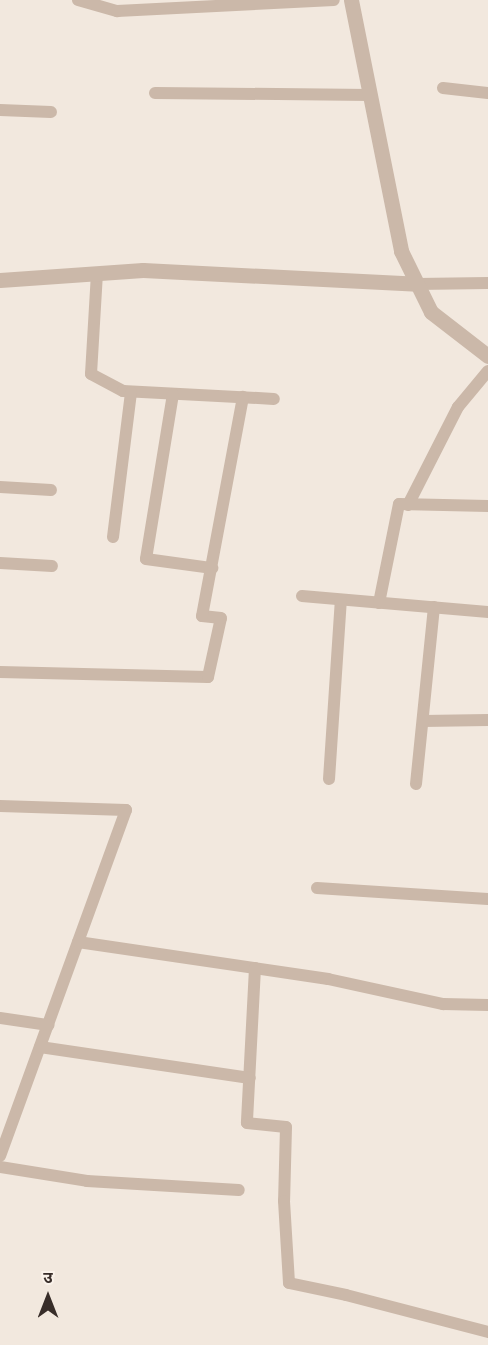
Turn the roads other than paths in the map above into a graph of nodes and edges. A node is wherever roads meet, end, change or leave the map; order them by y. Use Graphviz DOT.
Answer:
graph roads {
  1 [pos="78,0"];
  2 [pos="333,0"];
  3 [pos="351,0"];
  4 [pos="443,87"];
  5 [pos="155,93"];
  6 [pos="488,93"];
  7 [pos="370,94"];
  8 [pos="0,110"];
  9 [pos="51,112"];
  10 [pos="97,273"];
  11 [pos="0,280"];
  12 [pos="488,283"];
  13 [pos="417,284"];
  14 [pos="488,356"];
  15 [pos="488,371"];
  16 [pos="131,392"];
  17 [pos="173,394"];
  18 [pos="243,397"];
  19 [pos="274,399"];
  20 [pos="0,487"];
  21 [pos="51,490"];
  22 [pos="408,505"];
  23 [pos="488,506"];
  24 [pos="113,537"];
  25 [pos="0,563"];
  26 [pos="52,566"];
  27 [pos="212,568"];
  28 [pos="302,596"];
  29 [pos="341,600"];
  30 [pos="380,603"];
  31 [pos="434,607"];
  32 [pos="488,612"];
  33 [pos="0,672"];
  34 [pos="423,720"];
  35 [pos="488,720"];
  36 [pos="329,779"];
  37 [pos="416,784"];
  38 [pos="0,806"];
  39 [pos="316,888"];
  40 [pos="488,899"];
  41 [pos="78,942"];
  42 [pos="255,968"];
  43 [pos="488,1005"];
  44 [pos="0,1018"];
  45 [pos="48,1025"];
  46 [pos="40,1047"];
  47 [pos="250,1077"];
  48 [pos="0,1155"];
  49 [pos="0,1167"];
  50 [pos="239,1190"];
  51 [pos="488,1332"];
  1 -- 2 [label="lane"];
  3 -- 7 [label="street"];
  4 -- 6 [label="lane"];
  5 -- 7 [label="lane"];
  7 -- 13 [label="street"];
  8 -- 9 [label="lane"];
  10 -- 11 [label="street"];
  10 -- 13 [label="street"];
  10 -- 16 [label="lane"];
  12 -- 13 [label="lane"];
  13 -- 14 [label="street"];
  15 -- 22 [label="lane"];
  16 -- 17 [label="lane"];
  16 -- 24 [label="lane"];
  17 -- 18 [label="lane"];
  17 -- 27 [label="lane"];
  18 -- 19 [label="lane"];
  18 -- 27 [label="lane"];
  20 -- 21 [label="lane"];
  22 -- 23 [label="lane"];
  22 -- 30 [label="lane"];
  25 -- 26 [label="lane"];
  27 -- 33 [label="lane"];
  28 -- 29 [label="lane"];
  29 -- 30 [label="lane"];
  29 -- 36 [label="lane"];
  30 -- 31 [label="lane"];
  31 -- 32 [label="lane"];
  31 -- 34 [label="lane"];
  34 -- 35 [label="lane"];
  34 -- 37 [label="lane"];
  38 -- 41 [label="lane"];
  39 -- 40 [label="lane"];
  41 -- 42 [label="lane"];
  41 -- 45 [label="lane"];
  42 -- 43 [label="lane"];
  42 -- 47 [label="lane"];
  44 -- 45 [label="lane"];
  45 -- 46 [label="lane"];
  46 -- 47 [label="lane"];
  46 -- 48 [label="lane"];
  47 -- 51 [label="lane"];
  49 -- 50 [label="lane"];
}
